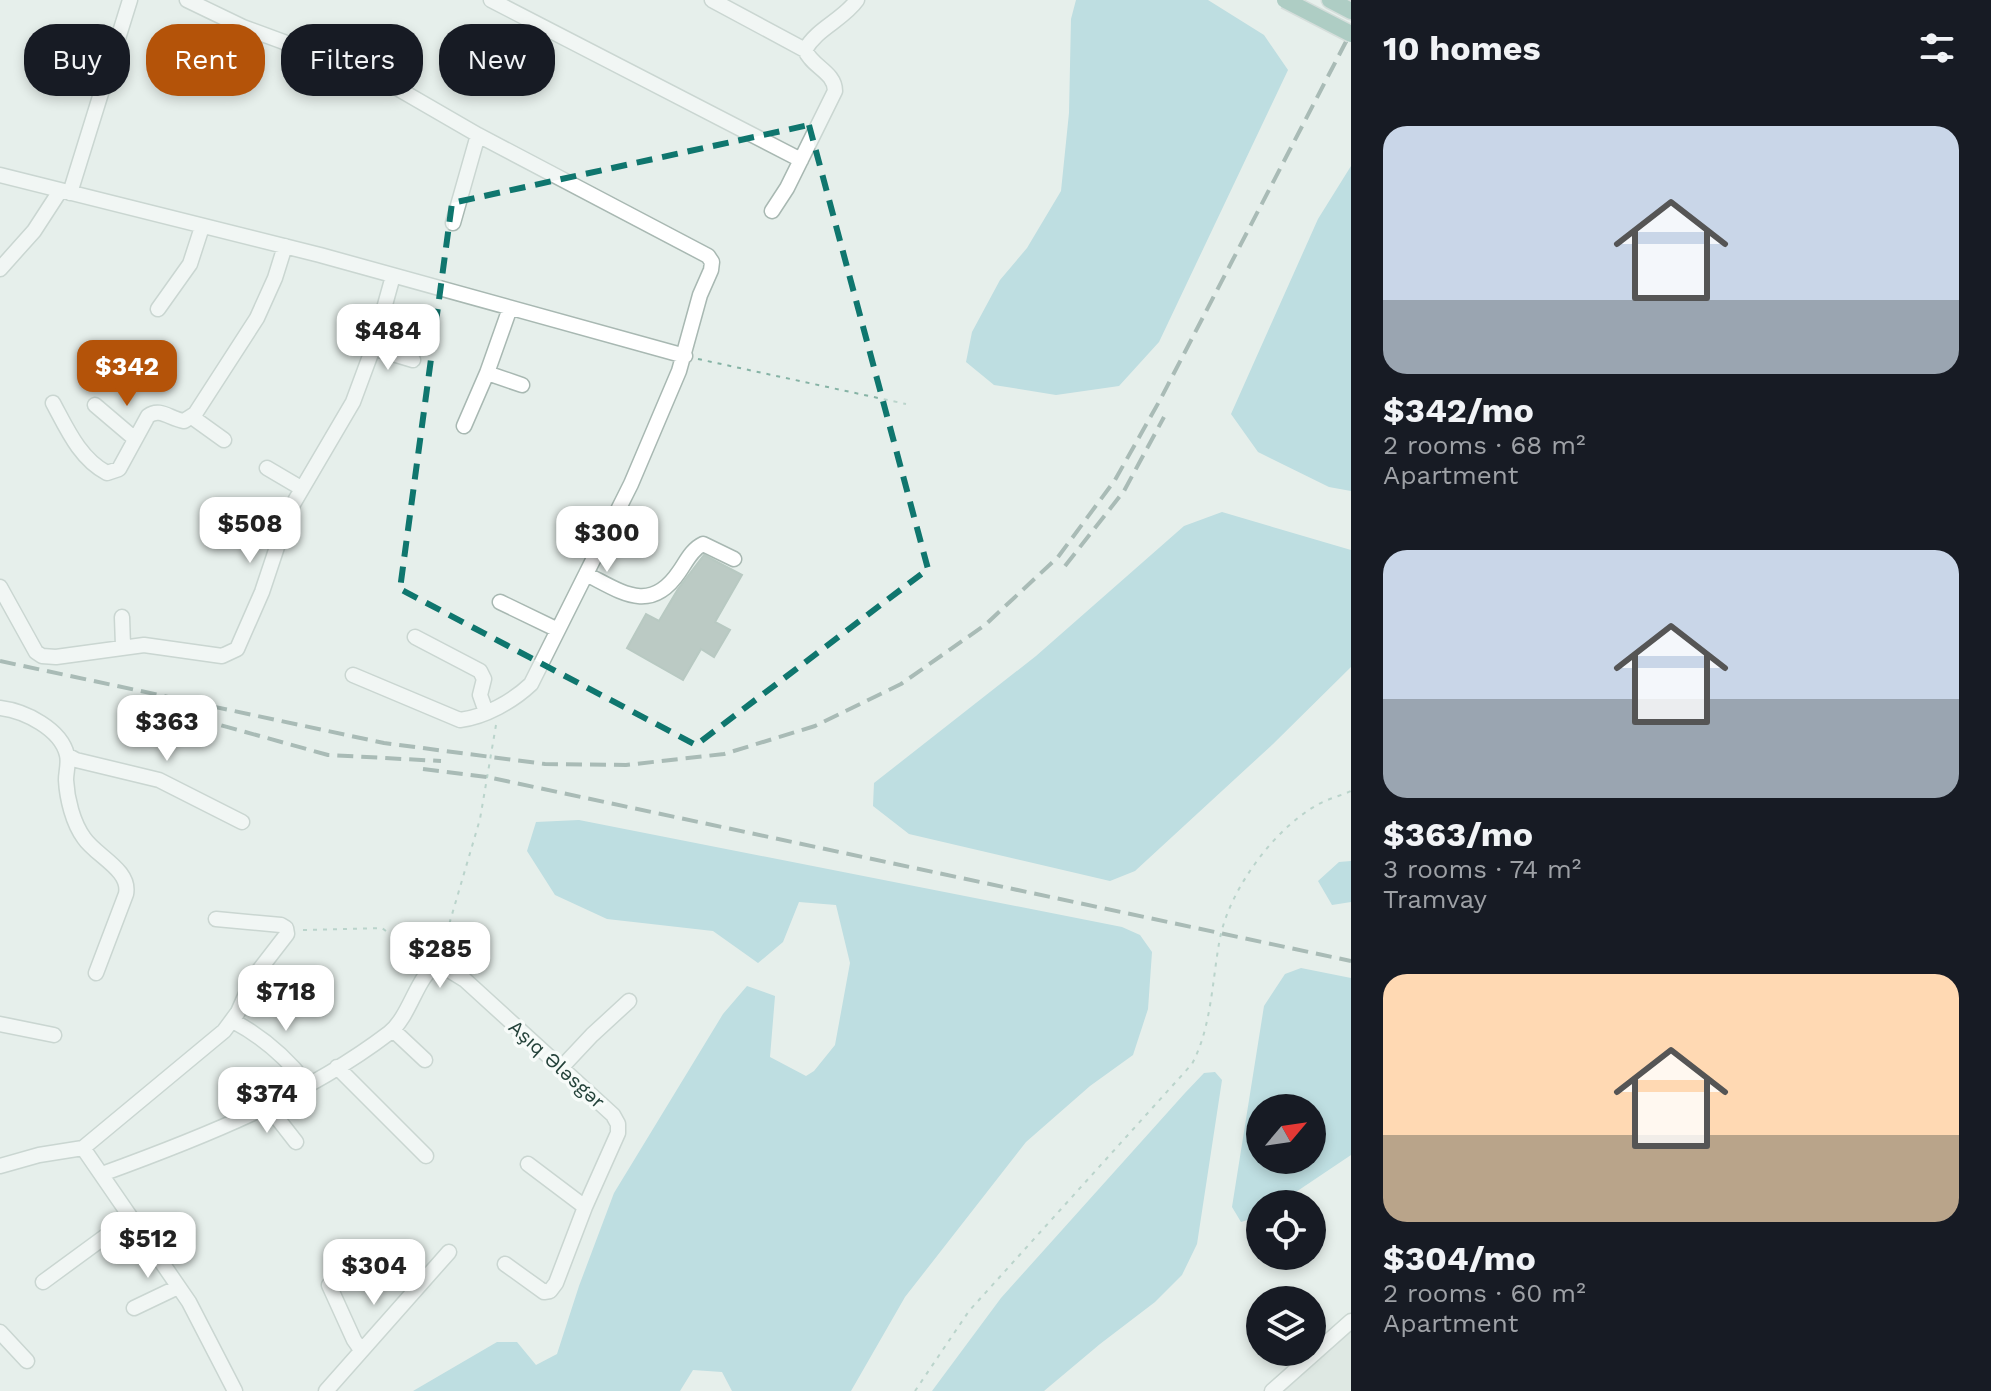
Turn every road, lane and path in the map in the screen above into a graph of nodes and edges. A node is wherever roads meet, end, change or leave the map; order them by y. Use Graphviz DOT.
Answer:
graph roads {
  1 [pos="130,0"];
  2 [pos="187,0"];
  3 [pos="223,0"];
  4 [pos="491,0"];
  5 [pos="712,0"];
  6 [pos="857,0"];
  7 [pos="1285,0"];
  8 [pos="1330,0"];
  9 [pos="1351,11"];
  10 [pos="216,14"];
  11 [pos="1351,34"];
  12 [pos="805,50"];
  13 [pos="478,135"];
  14 [pos="801,160"];
  15 [pos="0,175"];
  16 [pos="65,192"];
  17 [pos="772,211"];
  18 [pos="453,223"];
  19 [pos="202,227"];
  20 [pos="285,246"];
  21 [pos="0,269"];
  22 [pos="393,276"];
  23 [pos="510,308"];
  24 [pos="158,309"];
  25 [pos="373,348"];
  26 [pos="685,356"];
  27 [pos="413,360"];
  28 [pos="487,373"];
  29 [pos="522,385"];
  30 [pos="53,403"];
  31 [pos="906,404"];
  32 [pos="95,405"];
  33 [pos="192,417"];
  34 [pos="464,426"];
  35 [pos="135,439"];
  36 [pos="224,440"];
  37 [pos="267,468"];
  38 [pos="301,488"];
  39 [pos="734,559"];
  40 [pos="586,574"];
  41 [pos="0,587"];
  42 [pos="500,602"];
  43 [pos="122,617"];
  44 [pos="558,630"];
  45 [pos="415,637"];
  46 [pos="123,646"];
  47 [pos="353,675"];
  48 [pos="0,708"];
  49 [pos="491,710"];
  50 [pos="67,755"];
  51 [pos="1351,791"];
  52 [pos="242,822"];
  53 [pos="216,919"];
  54 [pos="286,928"];
  55 [pos="436,965"];
  56 [pos="96,973"];
  57 [pos="629,1001"];
  58 [pos="233,1021"];
  59 [pos="0,1024"];
  60 [pos="393,1030"];
  61 [pos="54,1035"];
  62 [pos="425,1060"];
  63 [pos="337,1067"];
  64 [pos="561,1068"];
  65 [pos="307,1084"];
  66 [pos="267,1105"];
  67 [pos="296,1142"];
  68 [pos="83,1148"];
  69 [pos="426,1156"];
  70 [pos="528,1164"];
  71 [pos="0,1166"];
  72 [pos="102,1174"];
  73 [pos="585,1207"];
  74 [pos="129,1219"];
  75 [pos="449,1252"];
  76 [pos="505,1264"];
  77 [pos="43,1282"];
  78 [pos="329,1285"];
  79 [pos="178,1287"];
  80 [pos="134,1308"];
  81 [pos="1351,1321"];
  82 [pos="0,1332"];
  83 [pos="361,1350"];
  84 [pos="27,1361"];
  85 [pos="235,1391"];
  86 [pos="326,1391"];
  87 [pos="915,1391"];
  88 [pos="1272,1391"];
  1 -- 16 [label="street"];
  2 -- 10 [label="street"];
  3 -- 10 [label="street"];
  4 -- 14 [label="street"];
  5 -- 12 [label="street"];
  6 -- 12 [label="street"];
  7 -- 11 [label="main road, bridge"];
  8 -- 9 [label="main road"];
  10 -- 13 [label="street"];
  12 -- 14 [label="street"];
  13 -- 18 [label="street"];
  13 -- 26 [label="street"];
  14 -- 17 [label="street"];
  15 -- 16 [label="street"];
  16 -- 19 [label="street"];
  16 -- 21 [label="street"];
  19 -- 20 [label="street"];
  19 -- 24 [label="street"];
  20 -- 22 [label="street"];
  20 -- 33 [label="street"];
  22 -- 23 [label="street"];
  22 -- 25 [label="street"];
  23 -- 26 [label="street"];
  23 -- 28 [label="street"];
  25 -- 27 [label="street"];
  25 -- 38 [label="street"];
  26 -- 31 [label="path"];
  26 -- 40 [label="street"];
  28 -- 29 [label="street"];
  28 -- 34 [label="street"];
  30 -- 35 [label="street"];
  32 -- 35 [label="street"];
  33 -- 35 [label="street"];
  33 -- 36 [label="street"];
  37 -- 38 [label="street"];
  38 -- 46 [label="street"];
  39 -- 40 [label="street"];
  40 -- 44 [label="street"];
  41 -- 46 [label="street"];
  42 -- 44 [label="street"];
  43 -- 46 [label="street"];
  44 -- 49 [label="street"];
  45 -- 49 [label="street"];
  47 -- 49 [label="street"];
  48 -- 50 [label="street"];
  49 -- 55 [label="path"];
  50 -- 52 [label="street"];
  50 -- 56 [label="street"];
  51 -- 87 [label="path"];
  53 -- 54 [label="street"];
  54 -- 55 [label="path"];
  54 -- 58 [label="street"];
  55 -- 60 [label="street"];
  55 -- 64 [label="street, Aşıq Ələsgər"];
  57 -- 64 [label="street"];
  58 -- 65 [label="street"];
  58 -- 68 [label="street"];
  59 -- 61 [label="street"];
  60 -- 62 [label="street"];
  60 -- 63 [label="street"];
  63 -- 65 [label="street"];
  63 -- 69 [label="street"];
  64 -- 73 [label="street, Aşıq Ələsgər"];
  65 -- 66 [label="street"];
  66 -- 67 [label="street"];
  66 -- 72 [label="street"];
  68 -- 71 [label="street"];
  68 -- 72 [label="street"];
  70 -- 73 [label="street"];
  72 -- 74 [label="street"];
  73 -- 76 [label="street, Aşıq Ələsgər"];
  74 -- 77 [label="street"];
  74 -- 79 [label="street"];
  75 -- 83 [label="street"];
  78 -- 83 [label="street"];
  79 -- 80 [label="street"];
  79 -- 85 [label="street"];
  81 -- 88 [label="street"];
  82 -- 84 [label="street"];
  83 -- 86 [label="street"];
}
